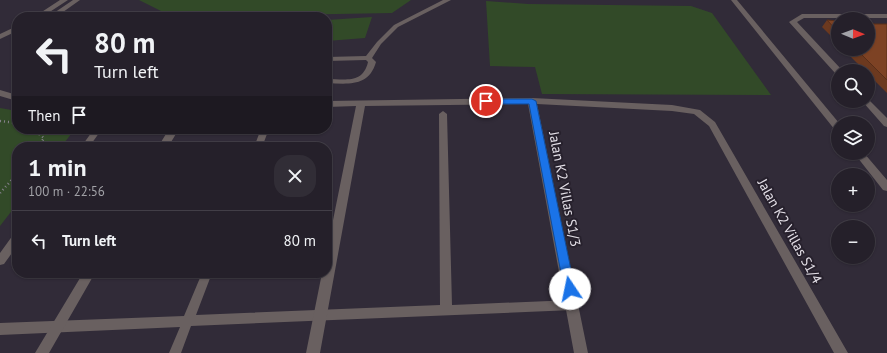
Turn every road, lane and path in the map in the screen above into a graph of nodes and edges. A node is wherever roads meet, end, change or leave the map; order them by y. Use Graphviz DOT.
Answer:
graph roads {
  1 [pos="65,0"];
  2 [pos="77,0"];
  3 [pos="448,0"];
  4 [pos="734,0"];
  5 [pos="45,12"];
  6 [pos="59,12"];
  7 [pos="887,16"];
  8 [pos="12,31"];
  9 [pos="0,37"];
  10 [pos="12,37"];
  11 [pos="0,43"];
  12 [pos="368,58"];
  13 [pos="332,59"];
  14 [pos="832,64"];
  15 [pos="332,81"];
  16 [pos="0,93"];
  17 [pos="12,97"];
  18 [pos="532,101"];
  19 [pos="361,103"];
  20 [pos="332,104"];
  21 [pos="872,108"];
  22 [pos="443,114"];
  23 [pos="831,119"];
  24 [pos="0,121"];
  25 [pos="12,122"];
  26 [pos="887,124"];
  27 [pos="39,134"];
  28 [pos="41,142"];
  29 [pos="865,160"];
  30 [pos="12,180"];
  31 [pos="887,187"];
  32 [pos="0,193"];
  33 [pos="12,245"];
  34 [pos="332,254"];
  35 [pos="0,261"];
  36 [pos="86,278"];
  37 [pos="205,278"];
  38 [pos="327,278"];
  39 [pos="573,305"];
  40 [pos="446,310"];
  41 [pos="320,316"];
  42 [pos="188,321"];
  43 [pos="57,327"];
  44 [pos="0,329"];
  45 [pos="42,353"];
  46 [pos="175,353"];
  47 [pos="313,353"];
  48 [pos="582,353"];
  49 [pos="841,353"];
  1 -- 5 [label="street"];
  2 -- 6 [label="street"];
  3 -- 12 [label="lane"];
  4 -- 23 [label="street"];
  7 -- 14 [label="street"];
  8 -- 9 [label="street"];
  10 -- 11 [label="street"];
  12 -- 13 [label="lane"];
  12 -- 15 [label="lane"];
  16 -- 17 [label="street"];
  18 -- 19 [label="street"];
  18 -- 39 [label="street, Jalan K2 Villas S1/3"];
  18 -- 49 [label="street, Jalan K2 Villas S1/4"];
  19 -- 20 [label="street"];
  19 -- 34 [label="street"];
  21 -- 26 [label="street"];
  22 -- 40 [label="lane"];
  24 -- 25 [label="path"];
  27 -- 28 [label="path"];
  29 -- 31 [label="street"];
  30 -- 32 [label="path"];
  33 -- 35 [label="lane"];
  36 -- 43 [label="street"];
  37 -- 42 [label="lane"];
  38 -- 41 [label="street"];
  39 -- 40 [label="lane"];
  39 -- 48 [label="street, Jalan K2 Villas S1/3"];
  40 -- 41 [label="lane"];
  41 -- 42 [label="lane"];
  41 -- 47 [label="street"];
  42 -- 43 [label="lane"];
  42 -- 46 [label="lane"];
  43 -- 44 [label="lane"];
  43 -- 45 [label="street"];
}
